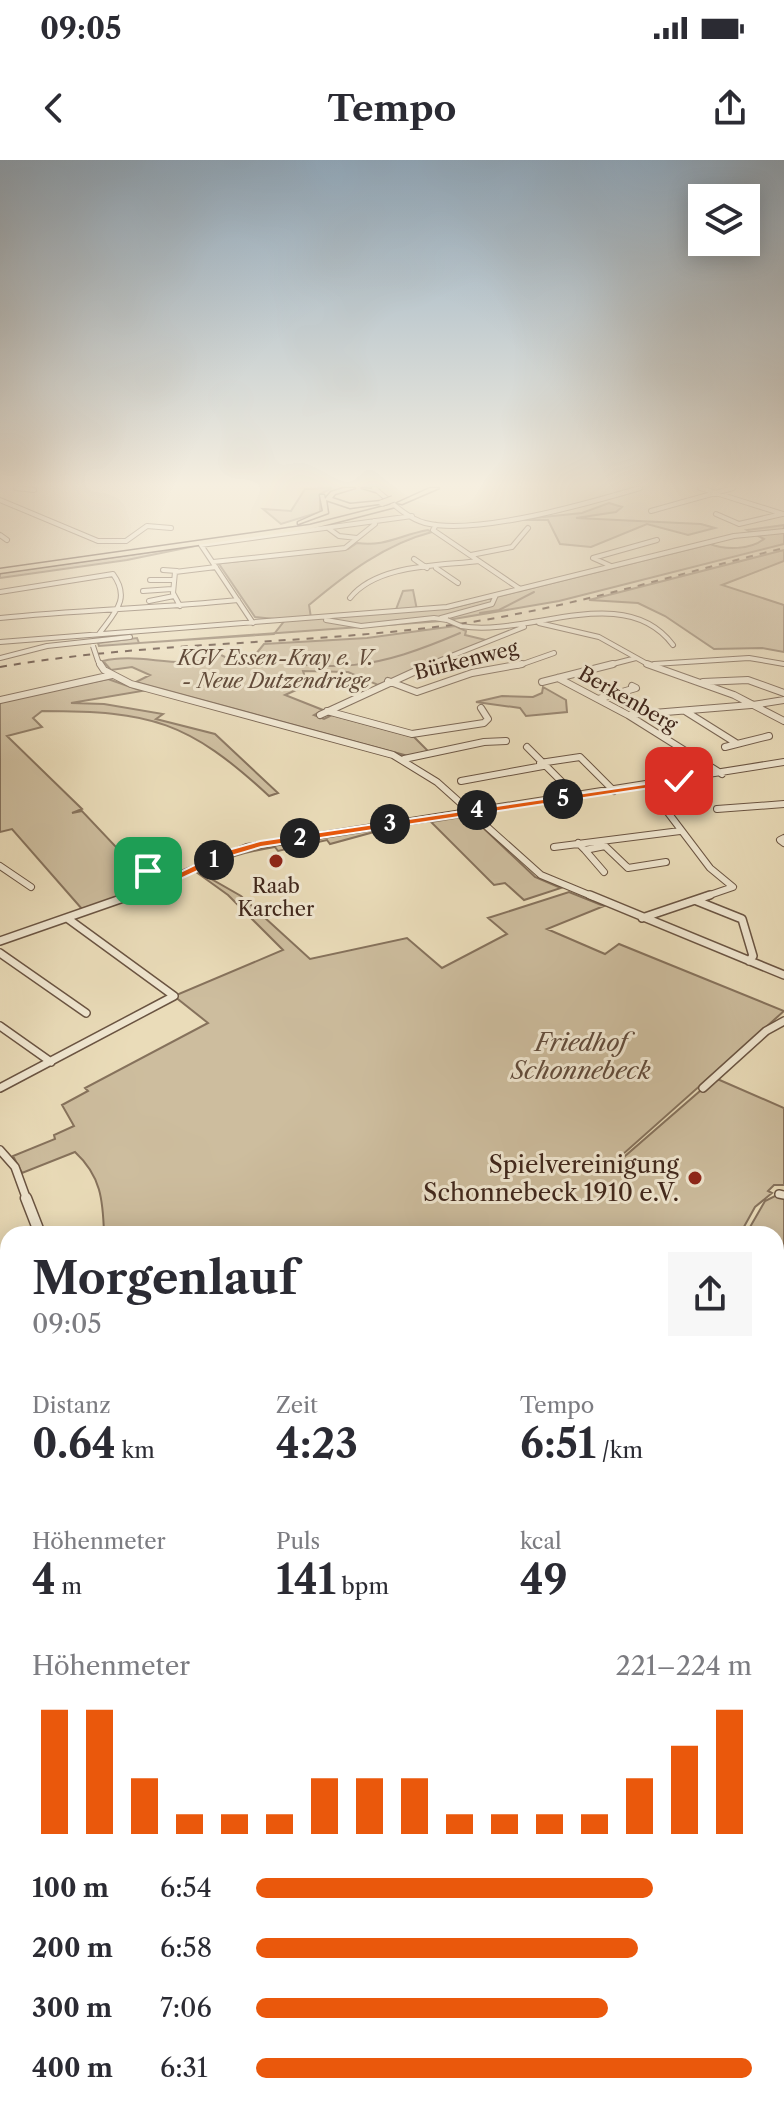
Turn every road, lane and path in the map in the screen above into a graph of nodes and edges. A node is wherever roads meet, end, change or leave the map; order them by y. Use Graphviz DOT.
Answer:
graph roads {
  1 [pos="74,579"];
  2 [pos="119,579"];
  3 [pos="224,579"];
  4 [pos="376,579"];
  5 [pos="453,579"];
  6 [pos="506,579"];
  7 [pos="561,579"];
  8 [pos="150,580"];
  9 [pos="174,580"];
  10 [pos="458,583"];
  11 [pos="172,589"];
  12 [pos="521,589"];
  13 [pos="143,591"];
  14 [pos="0,592"];
  15 [pos="496,595"];
  16 [pos="174,596"];
  17 [pos="350,598"];
  18 [pos="238,600"];
  19 [pos="149,601"];
  20 [pos="180,606"];
  21 [pos="117,611"];
  22 [pos="317,617"];
  23 [pos="0,618"];
  24 [pos="444,619"];
  25 [pos="253,623"];
  26 [pos="539,623"];
  27 [pos="521,625"];
  28 [pos="209,626"];
  29 [pos="99,634"];
  30 [pos="0,642"];
  31 [pos="26,642"];
  32 [pos="92,643"];
  33 [pos="673,645"];
  34 [pos="554,653"];
  35 [pos="0,655"];
  36 [pos="636,658"];
  37 [pos="784,664"];
  38 [pos="649,665"];
  39 [pos="112,675"];
  40 [pos="558,678"];
  41 [pos="387,681"];
  42 [pos="542,682"];
  43 [pos="700,683"];
  44 [pos="632,686"];
  45 [pos="784,693"];
  46 [pos="598,699"];
  47 [pos="0,700"];
  48 [pos="784,700"];
  49 [pos="753,705"];
  50 [pos="481,708"];
  51 [pos="327,711"];
  52 [pos="685,711"];
  53 [pos="320,715"];
  54 [pos="628,715"];
  55 [pos="784,721"];
  56 [pos="769,736"];
  57 [pos="506,741"];
  58 [pos="736,743"];
  59 [pos="527,747"];
  60 [pos="725,747"];
  61 [pos="404,759"];
  62 [pos="784,762"];
  63 [pos="541,764"];
  64 [pos="722,774"];
  65 [pos="461,781"];
  66 [pos="614,791"];
  67 [pos="577,797"];
  68 [pos="660,802"];
  69 [pos="784,804"];
  70 [pos="717,809"];
  71 [pos="472,811"];
  72 [pos="680,831"];
  73 [pos="600,839"];
  74 [pos="578,843"];
  75 [pos="605,846"];
  76 [pos="554,847"];
  77 [pos="585,850"];
  78 [pos="127,851"];
  79 [pos="666,862"];
  80 [pos="0,866"];
  81 [pos="604,872"];
  82 [pos="163,884"];
  83 [pos="31,887"];
  84 [pos="697,901"];
  85 [pos="67,918"];
  86 [pos="642,918"];
  87 [pos="0,941"];
  88 [pos="0,953"];
  89 [pos="749,961"];
  90 [pos="784,975"];
  91 [pos="86,1013"];
  92 [pos="784,1021"];
  93 [pos="0,1026"];
  94 [pos="51,1062"];
  95 [pos="1,1086"];
  96 [pos="703,1088"];
  97 [pos="0,1150"];
  98 [pos="37,1226"];
  1 -- 14 [label="street"];
  2 -- 21 [label="street"];
  3 -- 18 [label="street"];
  4 -- 17 [label="street"];
  5 -- 10 [label="street"];
  6 -- 12 [label="street"];
  7 -- 12 [label="street"];
  8 -- 9 [label="street"];
  9 -- 11 [label="street"];
  11 -- 13 [label="street"];
  11 -- 16 [label="street"];
  12 -- 15 [label="street"];
  15 -- 22 [label="street"];
  15 -- 24 [label="street"];
  16 -- 19 [label="street"];
  16 -- 20 [label="street"];
  18 -- 20 [label="street"];
  18 -- 25 [label="street"];
  20 -- 21 [label="street"];
  21 -- 23 [label="street"];
  21 -- 29 [label="street"];
  22 -- 24 [label="street"];
  22 -- 25 [label="street"];
  24 -- 27 [label="street, bridge"];
  25 -- 28 [label="street"];
  26 -- 27 [label="street"];
  26 -- 33 [label="street"];
  26 -- 36 [label="street"];
  27 -- 41 [label="street"];
  28 -- 29 [label="street"];
  28 -- 32 [label="street"];
  29 -- 31 [label="street"];
  30 -- 31 [label="street"];
  31 -- 35 [label="street"];
  32 -- 35 [label="street"];
  32 -- 39 [label="street, bridge"];
  34 -- 41 [label="street, Bürkenweg"];
  36 -- 38 [label="street"];
  36 -- 40 [label="street, Berkenberg"];
  37 -- 38 [label="street"];
  38 -- 43 [label="street"];
  39 -- 47 [label="street"];
  39 -- 61 [label="street"];
  40 -- 42 [label="street, Berkenberg"];
  40 -- 46 [label="street, Berkenberg"];
  41 -- 51 [label="street"];
  43 -- 45 [label="street"];
  43 -- 49 [label="street"];
  44 -- 46 [label="street"];
  46 -- 54 [label="street, Berkenberg"];
  48 -- 49 [label="street"];
  49 -- 52 [label="street"];
  49 -- 55 [label="street"];
  50 -- 51 [label="street"];
  51 -- 53 [label="street"];
  52 -- 54 [label="street"];
  52 -- 58 [label="street"];
  54 -- 64 [label="street, Berkenberg"];
  56 -- 58 [label="street"];
  57 -- 61 [label="street"];
  58 -- 60 [label="street"];
  59 -- 63 [label="street"];
  61 -- 71 [label="street"];
  62 -- 64 [label="street"];
  63 -- 65 [label="street"];
  63 -- 66 [label="street"];
  63 -- 67 [label="street"];
  64 -- 66 [label="street"];
  66 -- 67 [label="street"];
  67 -- 71 [label="street"];
  68 -- 72 [label="street"];
  69 -- 70 [label="street"];
  71 -- 82 [label="street"];
  71 -- 86 [label="street"];
  72 -- 73 [label="street"];
  72 -- 84 [label="street"];
  73 -- 74 [label="street"];
  73 -- 75 [label="street"];
  74 -- 76 [label="street"];
  74 -- 77 [label="street"];
  75 -- 77 [label="street"];
  75 -- 79 [label="street"];
  77 -- 81 [label="street"];
  78 -- 82 [label="street"];
  80 -- 83 [label="street"];
  82 -- 85 [label="street"];
  84 -- 86 [label="street"];
  84 -- 89 [label="street"];
  85 -- 87 [label="street"];
  85 -- 94 [label="street"];
  86 -- 89 [label="street"];
  88 -- 91 [label="street"];
  89 -- 90 [label="street"];
  92 -- 96 [label="street"];
  93 -- 94 [label="street"];
  94 -- 95 [label="street"];
  97 -- 98 [label="street"];
}
